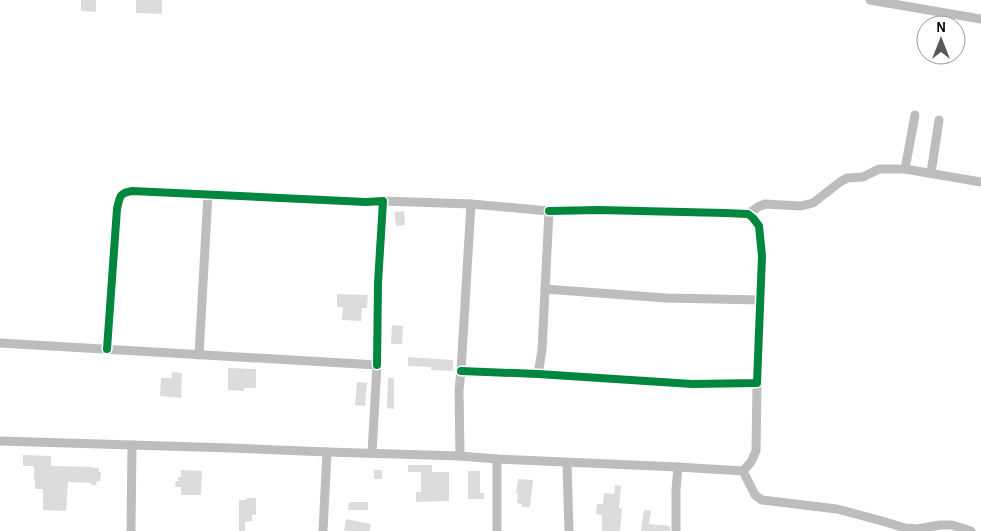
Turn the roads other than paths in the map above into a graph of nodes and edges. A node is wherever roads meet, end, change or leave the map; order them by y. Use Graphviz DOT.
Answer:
graph roads {
  1 [pos="870,0"];
  2 [pos="922,5"];
  3 [pos="981,19"];
  4 [pos="915,115"];
  5 [pos="939,120"];
  6 [pos="905,169"];
  7 [pos="931,173"];
  8 [pos="981,182"];
  9 [pos="208,194"];
  10 [pos="383,201"];
  11 [pos="471,204"];
  12 [pos="549,211"];
  13 [pos="748,214"];
  14 [pos="545,289"];
  15 [pos="761,300"];
  16 [pos="0,343"];
  17 [pos="107,349"];
  18 [pos="199,354"];
  19 [pos="377,365"];
  20 [pos="461,372"];
  21 [pos="538,374"];
  22 [pos="757,383"];
  23 [pos="0,441"];
  24 [pos="132,445"];
  25 [pos="327,452"];
  26 [pos="372,453"];
  27 [pos="460,456"];
  28 [pos="497,459"];
  29 [pos="567,463"];
  30 [pos="678,467"];
  31 [pos="743,471"];
  32 [pos="131,531"];
  33 [pos="323,531"];
  34 [pos="497,531"];
  35 [pos="569,531"];
  36 [pos="676,531"];
  37 [pos="971,531"];
  1 -- 2 [label="street"];
  2 -- 3 [label="street"];
  4 -- 6 [label="street"];
  5 -- 7 [label="street"];
  6 -- 7 [label="street"];
  6 -- 13 [label="street"];
  7 -- 8 [label="street"];
  9 -- 10 [label="street"];
  9 -- 17 [label="street"];
  9 -- 18 [label="street"];
  10 -- 11 [label="street"];
  10 -- 19 [label="street"];
  11 -- 12 [label="street"];
  11 -- 20 [label="street"];
  12 -- 13 [label="street"];
  12 -- 14 [label="street"];
  13 -- 15 [label="street"];
  14 -- 15 [label="street"];
  14 -- 21 [label="street"];
  15 -- 22 [label="street"];
  16 -- 17 [label="street"];
  17 -- 18 [label="street"];
  18 -- 19 [label="street"];
  19 -- 26 [label="street"];
  20 -- 21 [label="street"];
  20 -- 27 [label="street"];
  21 -- 22 [label="street"];
  22 -- 31 [label="street"];
  23 -- 24 [label="street"];
  24 -- 25 [label="street"];
  24 -- 32 [label="street"];
  25 -- 26 [label="street"];
  25 -- 33 [label="street"];
  26 -- 27 [label="street"];
  27 -- 28 [label="street"];
  28 -- 29 [label="street"];
  28 -- 34 [label="street"];
  29 -- 30 [label="street"];
  29 -- 35 [label="street"];
  30 -- 31 [label="street"];
  30 -- 36 [label="street"];
  31 -- 37 [label="street"];
}
